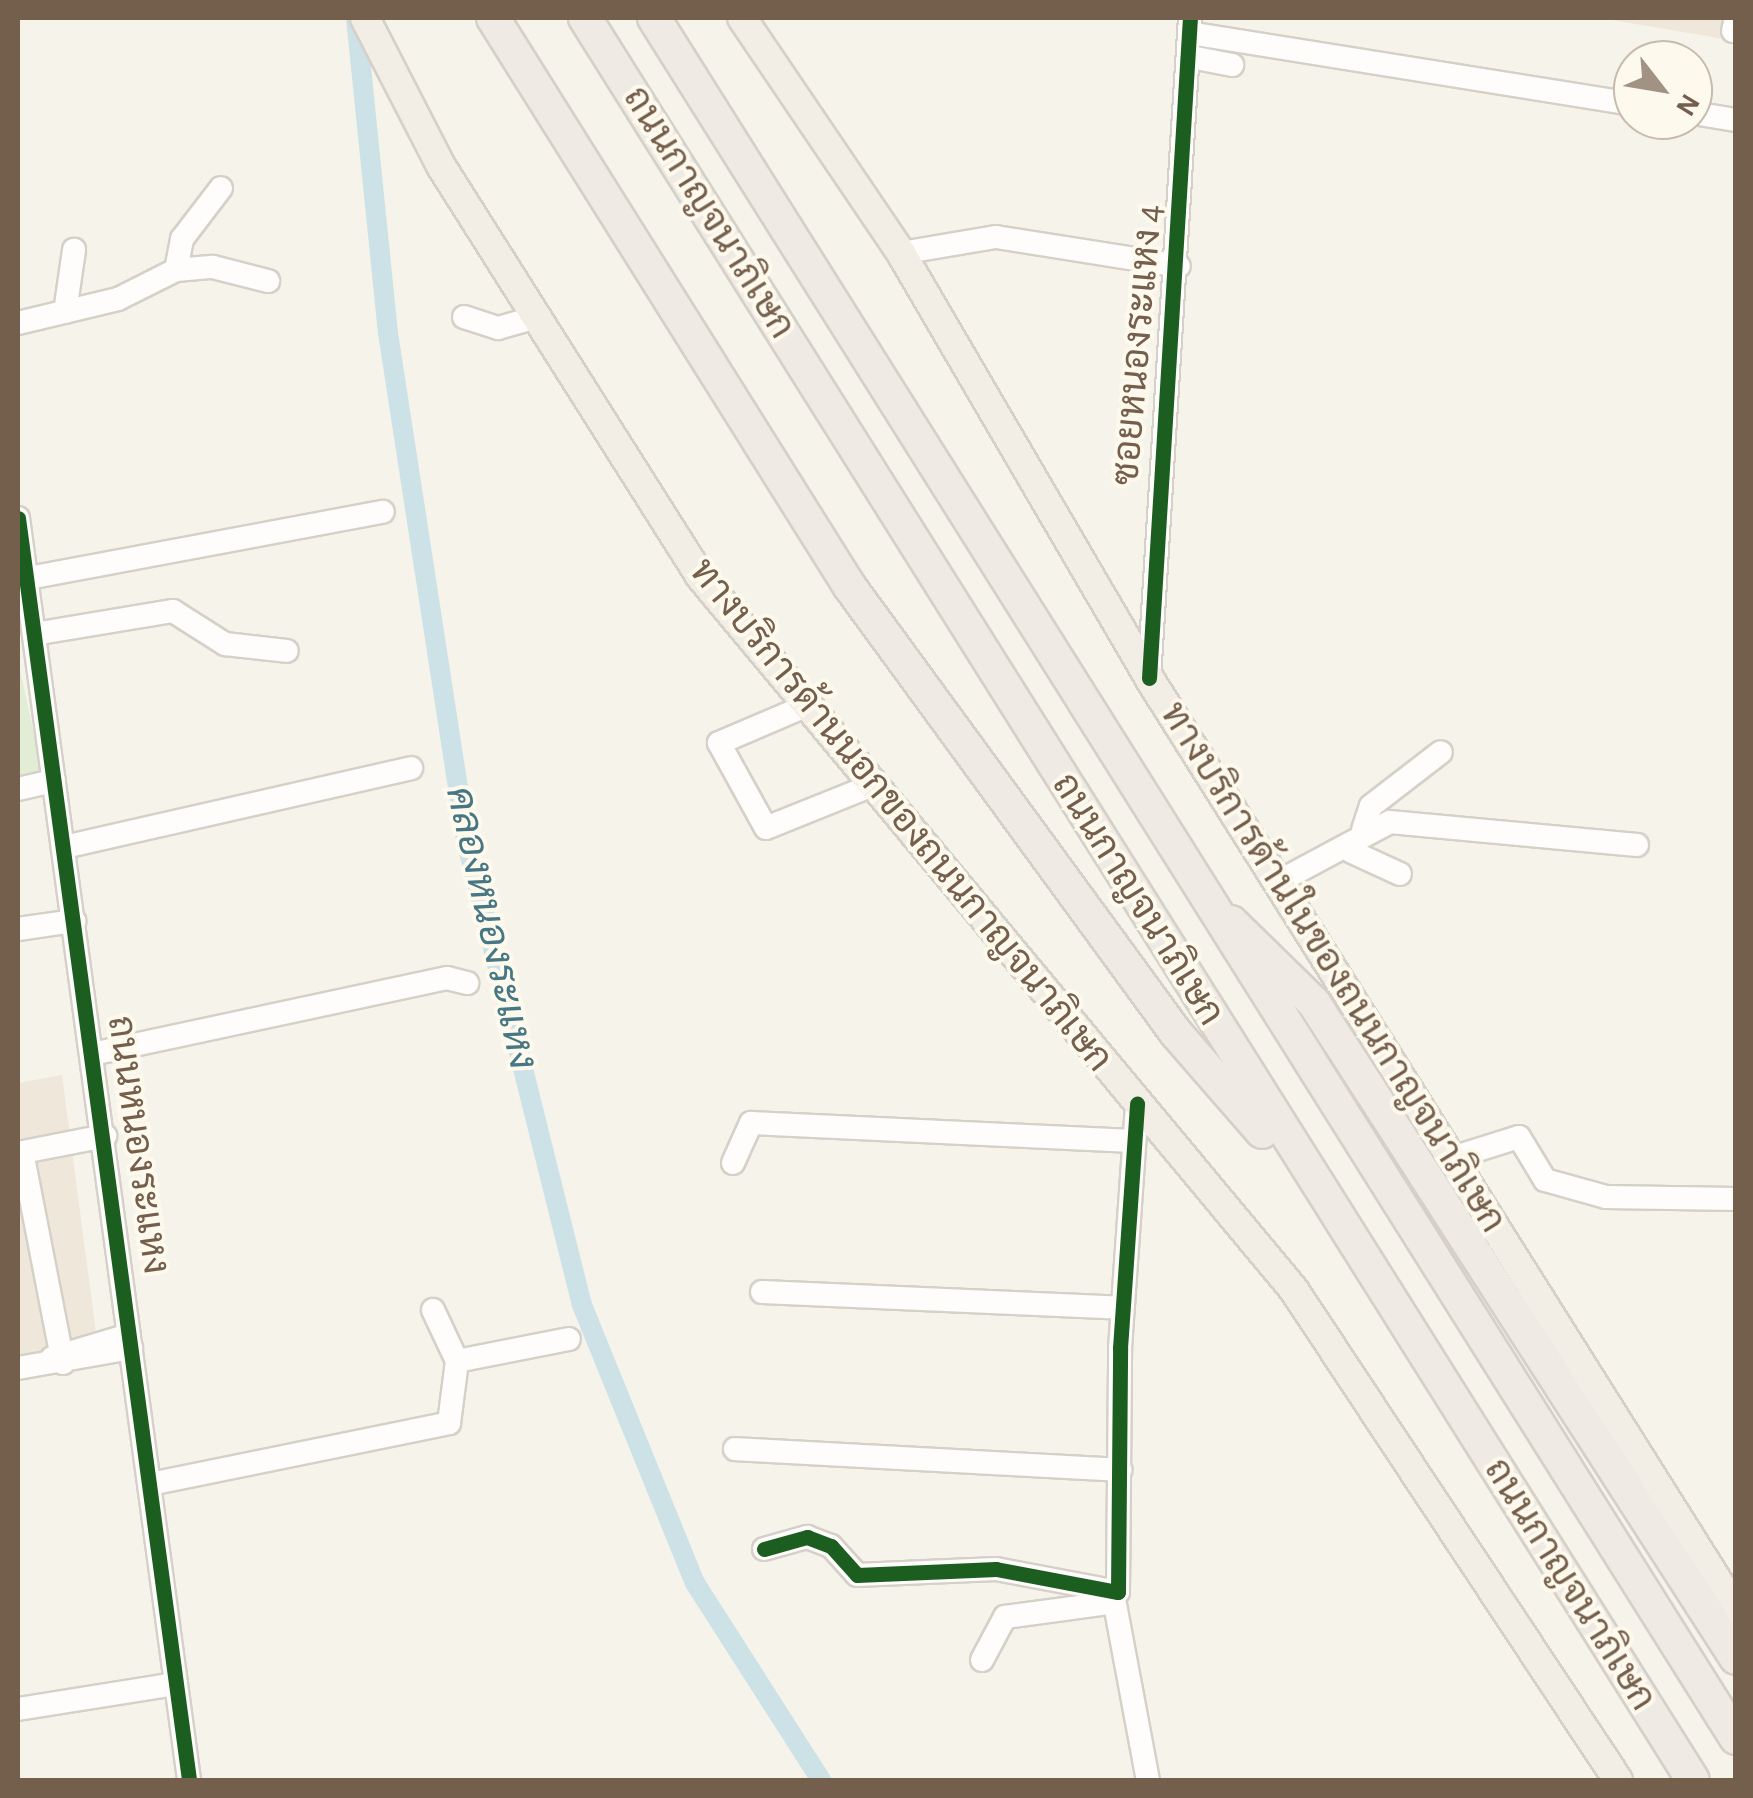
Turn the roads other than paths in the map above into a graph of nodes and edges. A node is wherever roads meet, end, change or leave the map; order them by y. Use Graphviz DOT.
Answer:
graph roads {
  1 [pos="365,18"];
  2 [pos="493,18"];
  3 [pos="585,18"];
  4 [pos="654,18"];
  5 [pos="742,18"];
  6 [pos="1190,26"];
  7 [pos="1190,58"];
  8 [pos="1232,65"];
  9 [pos="1613,100"];
  10 [pos="222,188"];
  11 [pos="74,250"];
  12 [pos="901,253"];
  13 [pos="1180,266"];
  14 [pos="176,270"];
  15 [pos="268,281"];
  16 [pos="65,312"];
  17 [pos="464,317"];
  18 [pos="536,317"];
  19 [pos="18,323"];
  20 [pos="383,512"];
  21 [pos="18,518"];
  22 [pos="22,580"];
  23 [pos="34,634"];
  24 [pos="288,652"];
  25 [pos="1149,678"];
  26 [pos="808,705"];
  27 [pos="1442,752"];
  28 [pos="411,768"];
  29 [pos="54,781"];
  30 [pos="873,785"];
  31 [pos="18,788"];
  32 [pos="1363,830"];
  33 [pos="64,846"];
  34 [pos="1637,846"];
  35 [pos="1350,851"];
  36 [pos="1400,874"];
  37 [pos="1278,882"];
  38 [pos="1208,904"];
  39 [pos="74,921"];
  40 [pos="18,929"];
  41 [pos="467,983"];
  42 [pos="92,1054"];
  43 [pos="1137,1104"];
  44 [pos="104,1136"];
  45 [pos="1132,1142"];
  46 [pos="20,1152"];
  47 [pos="1452,1158"];
  48 [pos="734,1163"];
  49 [pos="1736,1199"];
  50 [pos="1328,1206"];
  51 [pos="762,1292"];
  52 [pos="1122,1308"];
  53 [pos="433,1310"];
  54 [pos="569,1339"];
  55 [pos="130,1342"];
  56 [pos="57,1358"];
  57 [pos="457,1361"];
  58 [pos="18,1368"];
  59 [pos="734,1449"];
  60 [pos="1120,1470"];
  61 [pos="155,1482"];
  62 [pos="764,1549"];
  63 [pos="1670,1555"];
  64 [pos="1726,1578"];
  65 [pos="1116,1596"];
  66 [pos="1736,1610"];
  67 [pos="1736,1658"];
  68 [pos="982,1660"];
  69 [pos="176,1684"];
  70 [pos="18,1709"];
  71 [pos="1734,1736"];
  72 [pos="190,1780"];
  73 [pos="1148,1780"];
  74 [pos="1618,1780"];
  75 [pos="1692,1780"];
  1 -- 18 [label="main road, ทางบริการด้านนอกของถนนกาญจนาภิเษก"];
  2 -- 50 [label="highway"];
  3 -- 50 [label="highway, ถนนกาญจนาภิเษก"];
  4 -- 38 [label="highway, ถนนกาญจนาภิเษก"];
  5 -- 12 [label="main road, ทางบริการด้านในของถนนกาญจนาภิเษก"];
  6 -- 7 [label="street, ซอยหนองระแหง 4"];
  6 -- 9 [label="street"];
  7 -- 8 [label="street"];
  7 -- 13 [label="street, ซอยหนองระแหง 4"];
  10 -- 14 [label="street"];
  11 -- 16 [label="street"];
  12 -- 13 [label="street"];
  12 -- 25 [label="main road, ทางบริการด้านในของถนนกาญจนาภิเษก"];
  13 -- 25 [label="street, ซอยหนองระแหง 4"];
  14 -- 15 [label="street"];
  14 -- 16 [label="street"];
  16 -- 19 [label="street"];
  17 -- 18 [label="street"];
  18 -- 26 [label="main road, ทางบริการด้านนอกของถนนกาญจนาภิเษก"];
  20 -- 22 [label="street"];
  21 -- 22 [label="street, ถนนหนองระแหง"];
  22 -- 23 [label="street, ถนนหนองระแหง"];
  23 -- 24 [label="street"];
  23 -- 29 [label="street, ถนนหนองระแหง"];
  25 -- 37 [label="main road, ทางบริการด้านในของถนนกาญจนาภิเษก"];
  26 -- 30 [label="main road, ทางบริการด้านนอกของถนนกาญจนาภิเษก"];
  26 -- 30 [label="street"];
  27 -- 32 [label="street"];
  28 -- 33 [label="street"];
  29 -- 31 [label="street"];
  29 -- 33 [label="street, ถนนหนองระแหง"];
  30 -- 43 [label="main road, ทางบริการด้านนอกของถนนกาญจนาภิเษก"];
  32 -- 34 [label="street"];
  32 -- 35 [label="street"];
  33 -- 39 [label="street, ถนนหนองระแหง"];
  35 -- 36 [label="street"];
  35 -- 37 [label="street"];
  37 -- 47 [label="main road, ทางบริการด้านในของถนนกาญจนาภิเษก"];
  38 -- 63 [label="highway"];
  38 -- 71 [label="highway, ถนนกาญจนาภิเษก"];
  39 -- 40 [label="street"];
  39 -- 42 [label="street, ถนนหนองระแหง"];
  41 -- 42 [label="street"];
  42 -- 44 [label="street, ถนนหนองระแหง"];
  43 -- 45 [label="street"];
  43 -- 74 [label="main road, ทางบริการด้านนอกของถนนกาญจนาภิเษก"];
  44 -- 46 [label="street"];
  44 -- 55 [label="street, ถนนหนองระแหง"];
  45 -- 48 [label="street"];
  45 -- 52 [label="street"];
  46 -- 56 [label="street"];
  47 -- 49 [label="street"];
  47 -- 64 [label="main road, ทางบริการด้านในของถนนกาญจนาภิเษก"];
  50 -- 75 [label="highway, ถนนกาญจนาภิเษก"];
  51 -- 52 [label="street"];
  52 -- 60 [label="street"];
  53 -- 57 [label="street"];
  54 -- 57 [label="street"];
  55 -- 56 [label="street"];
  55 -- 61 [label="street, ถนนหนองระแหง"];
  56 -- 58 [label="street"];
  57 -- 61 [label="street"];
  59 -- 60 [label="street"];
  60 -- 65 [label="street"];
  61 -- 69 [label="street, ถนนหนองระแหง"];
  62 -- 65 [label="street"];
  63 -- 67 [label="highway"];
  63 -- 71 [label="highway"];
  64 -- 66 [label="main road, ทางบริการด้านในของถนนกาญจนาภิเษก"];
  65 -- 68 [label="street"];
  65 -- 73 [label="street"];
  69 -- 70 [label="street"];
  69 -- 72 [label="street, ถนนหนองระแหง"];
}
